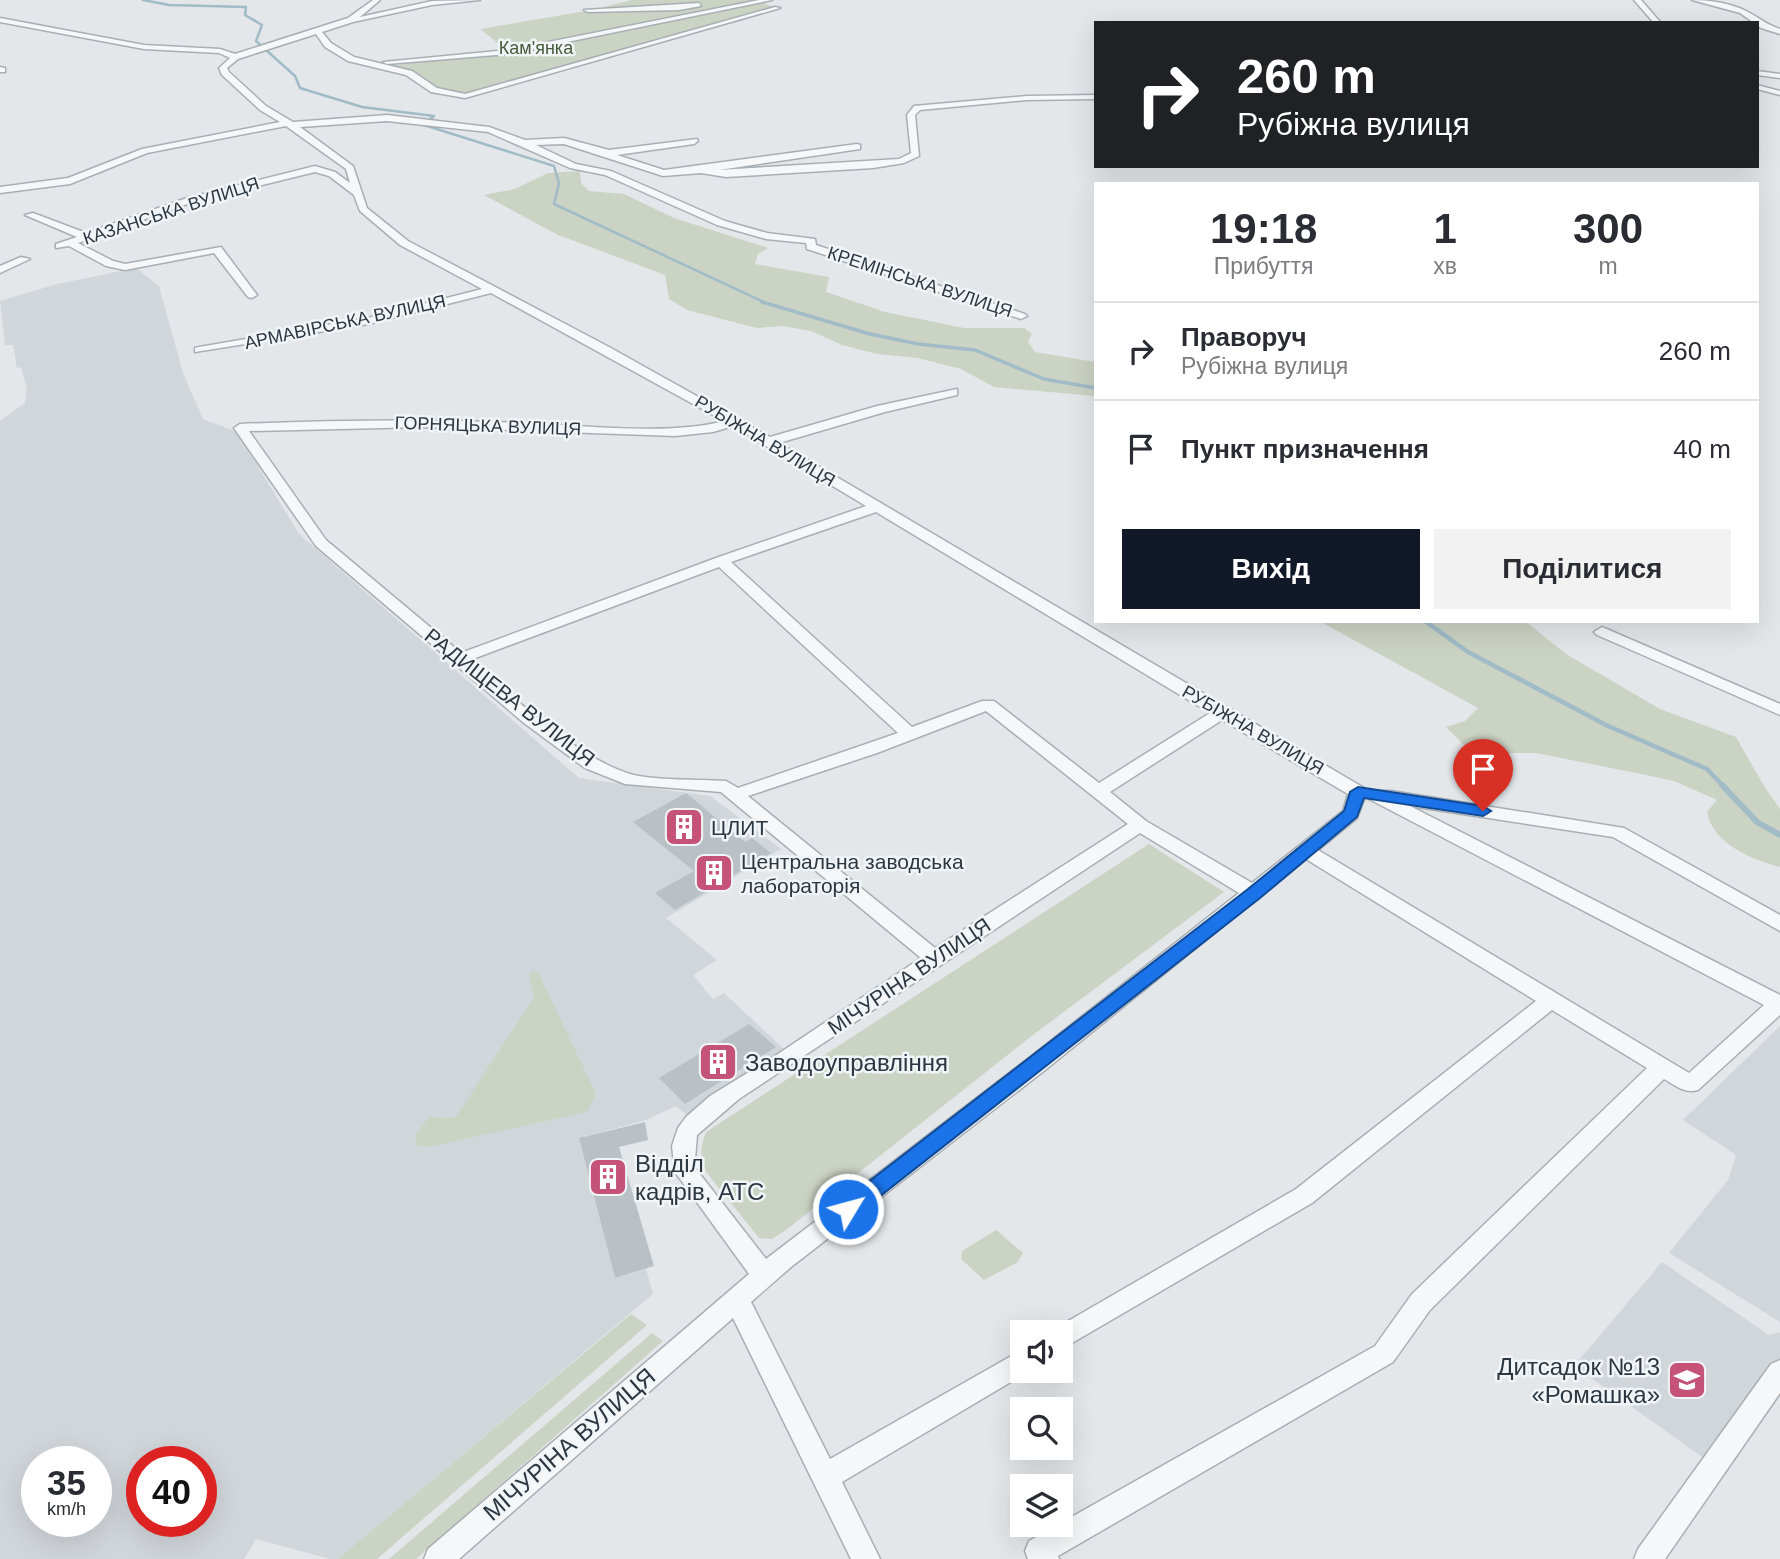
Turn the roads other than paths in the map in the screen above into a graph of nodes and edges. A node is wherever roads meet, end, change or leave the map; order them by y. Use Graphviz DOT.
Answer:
graph roads {
  1 [pos="377,0"];
  2 [pos="477,0"];
  3 [pos="721,0"];
  4 [pos="1637,0"];
  5 [pos="1695,0"];
  6 [pos="767,1"];
  7 [pos="588,10"];
  8 [pos="0,20"];
  9 [pos="351,20"];
  10 [pos="1656,21"];
  11 [pos="1757,21"];
  12 [pos="1759,23"];
  13 [pos="318,32"];
  14 [pos="1780,32"];
  15 [pos="235,57"];
  16 [pos="358,62"];
  17 [pos="1759,73"];
  18 [pos="1780,76"];
  19 [pos="1759,88"];
  20 [pos="1780,93"];
  21 [pos="1094,97"];
  22 [pos="289,124"];
  23 [pos="694,141"];
  24 [pos="524,143"];
  25 [pos="857,147"];
  26 [pos="603,153"];
  27 [pos="587,168"];
  28 [pos="701,170"];
  29 [pos="675,172"];
  30 [pos="0,190"];
  31 [pos="358,194"];
  32 [pos="30,215"];
  33 [pos="87,237"];
  34 [pos="25,259"];
  35 [pos="0,270"];
  36 [pos="490,290"];
  37 [pos="252,295"];
  38 [pos="1021,316"];
  39 [pos="199,350"];
  40 [pos="953,392"];
  41 [pos="735,422"];
  42 [pos="240,428"];
  43 [pos="768,442"];
  44 [pos="878,507"];
  45 [pos="721,561"];
  46 [pos="1602,632"];
  47 [pos="458,659"];
  48 [pos="1780,709"];
  49 [pos="1222,713"];
  50 [pos="908,733"];
  51 [pos="1097,792"];
  52 [pos="737,794"];
  53 [pos="1362,800"];
  54 [pos="1140,825"];
  55 [pos="1304,850"];
  56 [pos="1254,893"];
  57 [pos="1780,924"];
  58 [pos="933,957"];
  59 [pos="1551,1000"];
  60 [pos="1779,1003"];
  61 [pos="1662,1067"];
  62 [pos="764,1275"];
  63 [pos="736,1298"];
  64 [pos="1073,1331"];
  65 [pos="1010,1369"];
  66 [pos="1780,1372"];
  67 [pos="825,1477"];
  68 [pos="438,1559"];
  69 [pos="866,1559"];
  70 [pos="1045,1559"];
  71 [pos="1648,1559"];
  1 -- 9 [label="street"];
  2 -- 9 [label="street"];
  3 -- 7 [label="street"];
  4 -- 10 [label="street"];
  5 -- 11 [label="street"];
  6 -- 16 [label="street"];
  6 -- 16 [label="street"];
  8 -- 15 [label="street"];
  9 -- 13 [label="street"];
  12 -- 14 [label="street"];
  13 -- 15 [label="street"];
  13 -- 16 [label="street"];
  15 -- 22 [label="street, РУБІЖНА ВУЛИЦЯ"];
  17 -- 18 [label="street"];
  19 -- 20 [label="street"];
  21 -- 28 [label="street, КРЕМІНСЬКА ВУЛИЦЯ"];
  22 -- 24 [label="street, КРЕМІНСЬКА ВУЛИЦЯ"];
  22 -- 30 [label="street, КРЕМІНСЬКА ВУЛИЦЯ"];
  22 -- 31 [label="street, РУБІЖНА ВУЛИЦЯ"];
  23 -- 26 [label="street, КРЕМІНСЬКА ВУЛИЦЯ"];
  24 -- 26 [label="street, КРЕМІНСЬКА ВУЛИЦЯ"];
  24 -- 27 [label="street, КРЕМІНСЬКА ВУЛИЦЯ"];
  25 -- 28 [label="street, КРЕМІНСЬКА ВУЛИЦЯ"];
  26 -- 29 [label="street, КРЕМІНСЬКА ВУЛИЦЯ"];
  27 -- 29 [label="street, КРЕМІНСЬКА ВУЛИЦЯ"];
  27 -- 38 [label="street, КРЕМІНСЬКА ВУЛИЦЯ"];
  28 -- 29 [label="street, КРЕМІНСЬКА ВУЛИЦЯ"];
  31 -- 33 [label="street, КАЗАНСЬКА ВУЛИЦЯ"];
  31 -- 36 [label="street, РУБІЖНА ВУЛИЦЯ"];
  32 -- 33 [label="street"];
  33 -- 37 [label="street, КАЗАНСЬКА ВУЛИЦЯ"];
  34 -- 35 [label="street"];
  36 -- 39 [label="street, АРМАВІРСЬКА ВУЛИЦЯ"];
  36 -- 41 [label="street, РУБІЖНА ВУЛИЦЯ"];
  40 -- 43 [label="street"];
  41 -- 42 [label="street, ГОРНЯЦЬКА ВУЛИЦЯ"];
  41 -- 43 [label="street, РУБІЖНА ВУЛИЦЯ"];
  42 -- 47 [label="street, РАДИЩЕВА ВУЛИЦЯ"];
  43 -- 44 [label="street, РУБІЖНА ВУЛИЦЯ"];
  44 -- 45 [label="street"];
  44 -- 49 [label="street, РУБІЖНА ВУЛИЦЯ"];
  45 -- 47 [label="street"];
  45 -- 50 [label="street"];
  46 -- 48 [label="street"];
  47 -- 52 [label="street, РАДИЩЕВА ВУЛИЦЯ"];
  49 -- 51 [label="street"];
  49 -- 53 [label="street, РУБІЖНА ВУЛИЦЯ"];
  50 -- 51 [label="street"];
  50 -- 52 [label="street"];
  51 -- 54 [label="street"];
  52 -- 58 [label="street, РАДИЩЕВА ВУЛИЦЯ"];
  53 -- 55 [label="street, МІЧУРІНА ВУЛИЦЯ"];
  53 -- 57 [label="street, РУБІЖНА ВУЛИЦЯ"];
  53 -- 60 [label="street"];
  54 -- 56 [label="street"];
  54 -- 58 [label="street, МІЧУРІНА ВУЛИЦЯ"];
  55 -- 56 [label="street, МІЧУРІНА ВУЛИЦЯ"];
  55 -- 59 [label="street"];
  56 -- 62 [label="street, МІЧУРІНА ВУЛИЦЯ"];
  58 -- 62 [label="street, МІЧУРІНА ВУЛИЦЯ"];
  59 -- 61 [label="street"];
  59 -- 64 [label="street"];
  60 -- 61 [label="street"];
  61 -- 70 [label="street"];
  62 -- 63 [label="street, МІЧУРІНА ВУЛИЦЯ"];
  63 -- 67 [label="street"];
  63 -- 68 [label="street, МІЧУРІНА ВУЛИЦЯ"];
  65 -- 67 [label="street"];
  66 -- 71 [label="street"];
  67 -- 69 [label="street"];
}
